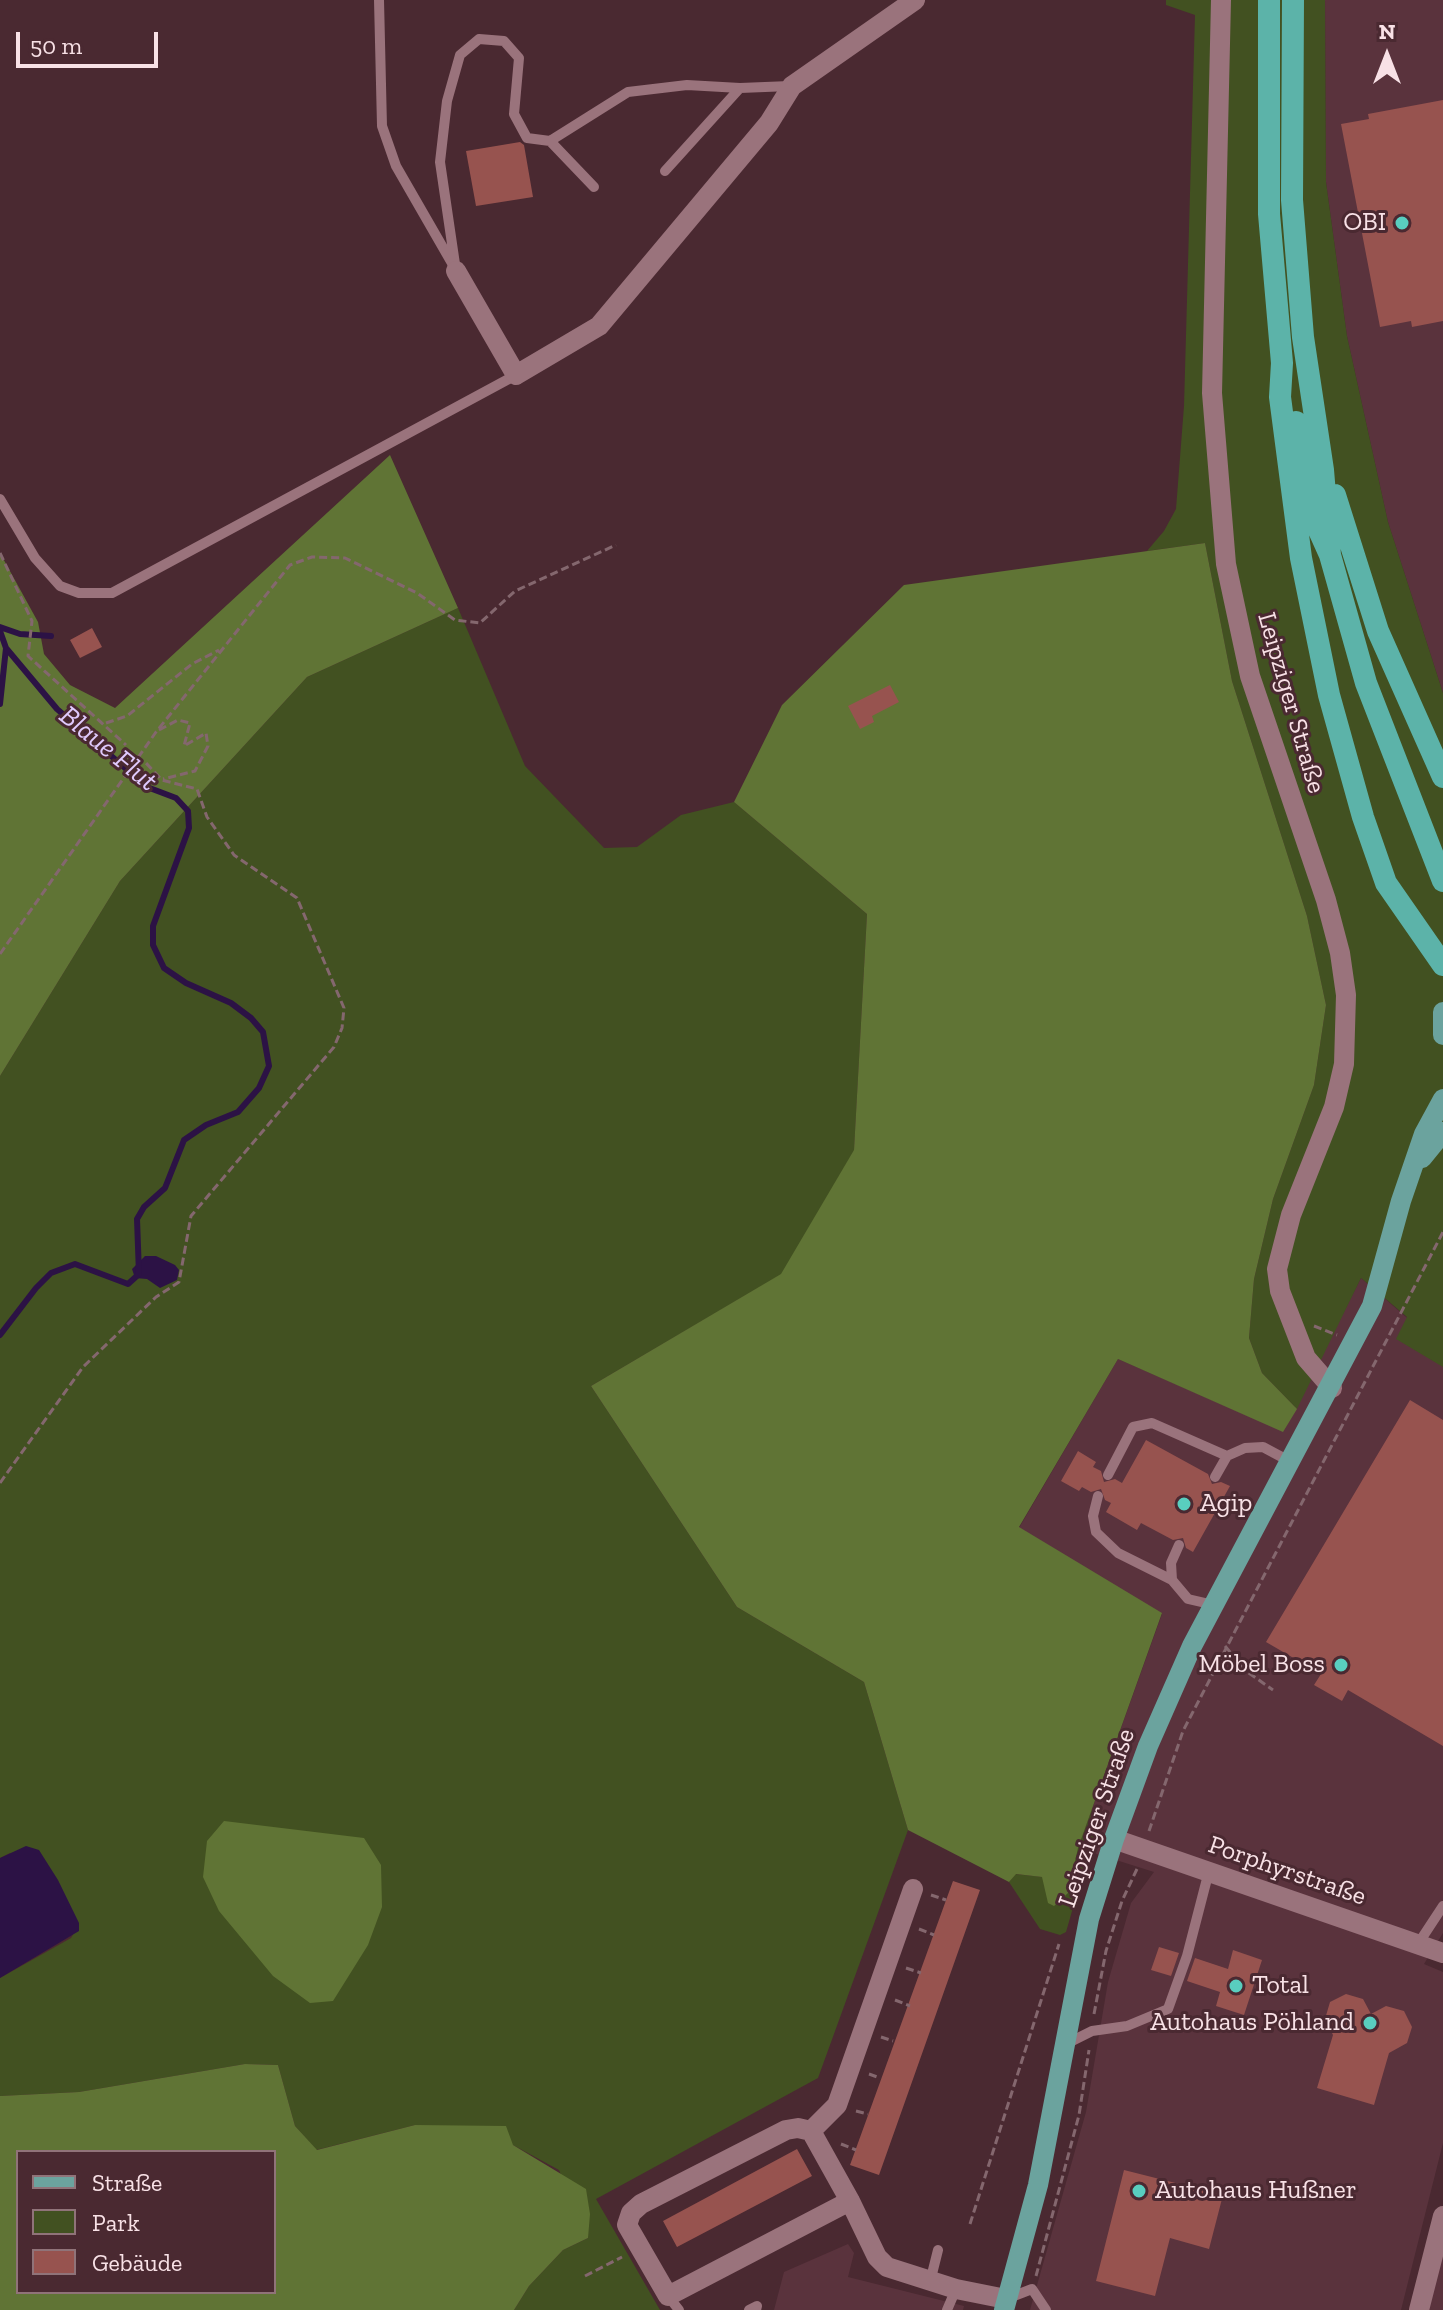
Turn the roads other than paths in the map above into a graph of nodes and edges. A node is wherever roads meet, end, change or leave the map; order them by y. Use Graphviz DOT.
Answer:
graph roads {
  1 [pos="379,0"];
  2 [pos="915,0"];
  3 [pos="1221,0"];
  4 [pos="1269,0"];
  5 [pos="1293,0"];
  6 [pos="792,86"];
  7 [pos="740,88"];
  8 [pos="550,141"];
  9 [pos="665,171"];
  10 [pos="594,187"];
  11 [pos="456,271"];
  12 [pos="1282,363"];
  13 [pos="516,375"];
  14 [pos="1323,470"];
  15 [pos="0,499"];
  16 [pos="1330,555"];
  17 [pos="1443,777"];
  18 [pos="1443,881"];
  19 [pos="1443,965"];
  20 [pos="1443,1012"];
  21 [pos="1443,1035"];
  22 [pos="1443,1099"];
  23 [pos="1443,1132"];
  24 [pos="1414,1168"];
  25 [pos="1332,1388"];
  26 [pos="1227,1456"];
  27 [pos="1291,1462"];
  28 [pos="1108,1475"];
  29 [pos="1215,1477"];
  30 [pos="1098,1496"];
  31 [pos="1179,1545"];
  32 [pos="1172,1580"];
  33 [pos="1214,1605"];
  34 [pos="1114,1839"];
  35 [pos="1209,1871"];
  36 [pos="913,1889"];
  37 [pos="1443,1906"];
  38 [pos="1418,1944"];
  39 [pos="1443,1953"];
  40 [pos="1064,2045"];
  41 [pos="811,2131"];
  42 [pos="850,2201"];
  43 [pos="1443,2216"];
  44 [pos="938,2250"];
  45 [pos="930,2282"];
  46 [pos="956,2289"];
  47 [pos="673,2303"];
  48 [pos="1005,2304"];
  49 [pos="749,2310"];
  50 [pos="756,2310"];
  51 [pos="947,2310"];
  52 [pos="1046,2310"];
  53 [pos="1419,2310"];
  1 -- 11 [label="lane"];
  2 -- 6 [label="street"];
  3 -- 25 [label="street, Leipziger Straße"];
  4 -- 12 [label="highway"];
  5 -- 14 [label="highway"];
  6 -- 7 [label="lane"];
  6 -- 13 [label="street"];
  7 -- 8 [label="lane"];
  7 -- 9 [label="lane"];
  8 -- 10 [label="lane"];
  8 -- 11 [label="lane"];
  11 -- 13 [label="street"];
  12 -- 16 [label="highway"];
  12 -- 19 [label="highway"];
  13 -- 15 [label="lane"];
  14 -- 16 [label="highway"];
  14 -- 17 [label="highway"];
  16 -- 18 [label="highway"];
  20 -- 21 [label="main road"];
  22 -- 24 [label="main road, Leipziger Straße"];
  23 -- 24 [label="main road, Leipziger Straße"];
  24 -- 25 [label="main road, Leipziger Straße"];
  25 -- 27 [label="main road, Leipziger Straße"];
  26 -- 27 [label="lane"];
  26 -- 28 [label="lane"];
  26 -- 29 [label="lane"];
  27 -- 33 [label="main road, Leipziger Straße"];
  30 -- 32 [label="lane"];
  31 -- 32 [label="lane"];
  32 -- 33 [label="lane"];
  33 -- 34 [label="main road, Leipziger Straße"];
  34 -- 35 [label="street, Porphyrstraße"];
  34 -- 40 [label="main road, Leipziger Straße"];
  35 -- 38 [label="street, Porphyrstraße"];
  35 -- 40 [label="lane"];
  36 -- 41 [label="street"];
  37 -- 38 [label="lane"];
  38 -- 39 [label="street, Porphyrstraße"];
  40 -- 48 [label="main road, Leipziger Straße"];
  41 -- 42 [label="street"];
  41 -- 47 [label="street"];
  42 -- 45 [label="street"];
  42 -- 47 [label="street"];
  43 -- 53 [label="street"];
  44 -- 45 [label="lane"];
  45 -- 46 [label="street"];
  46 -- 48 [label="street"];
  46 -- 51 [label="lane"];
  48 -- 52 [label="lane"];
  49 -- 50 [label="lane"];
}
